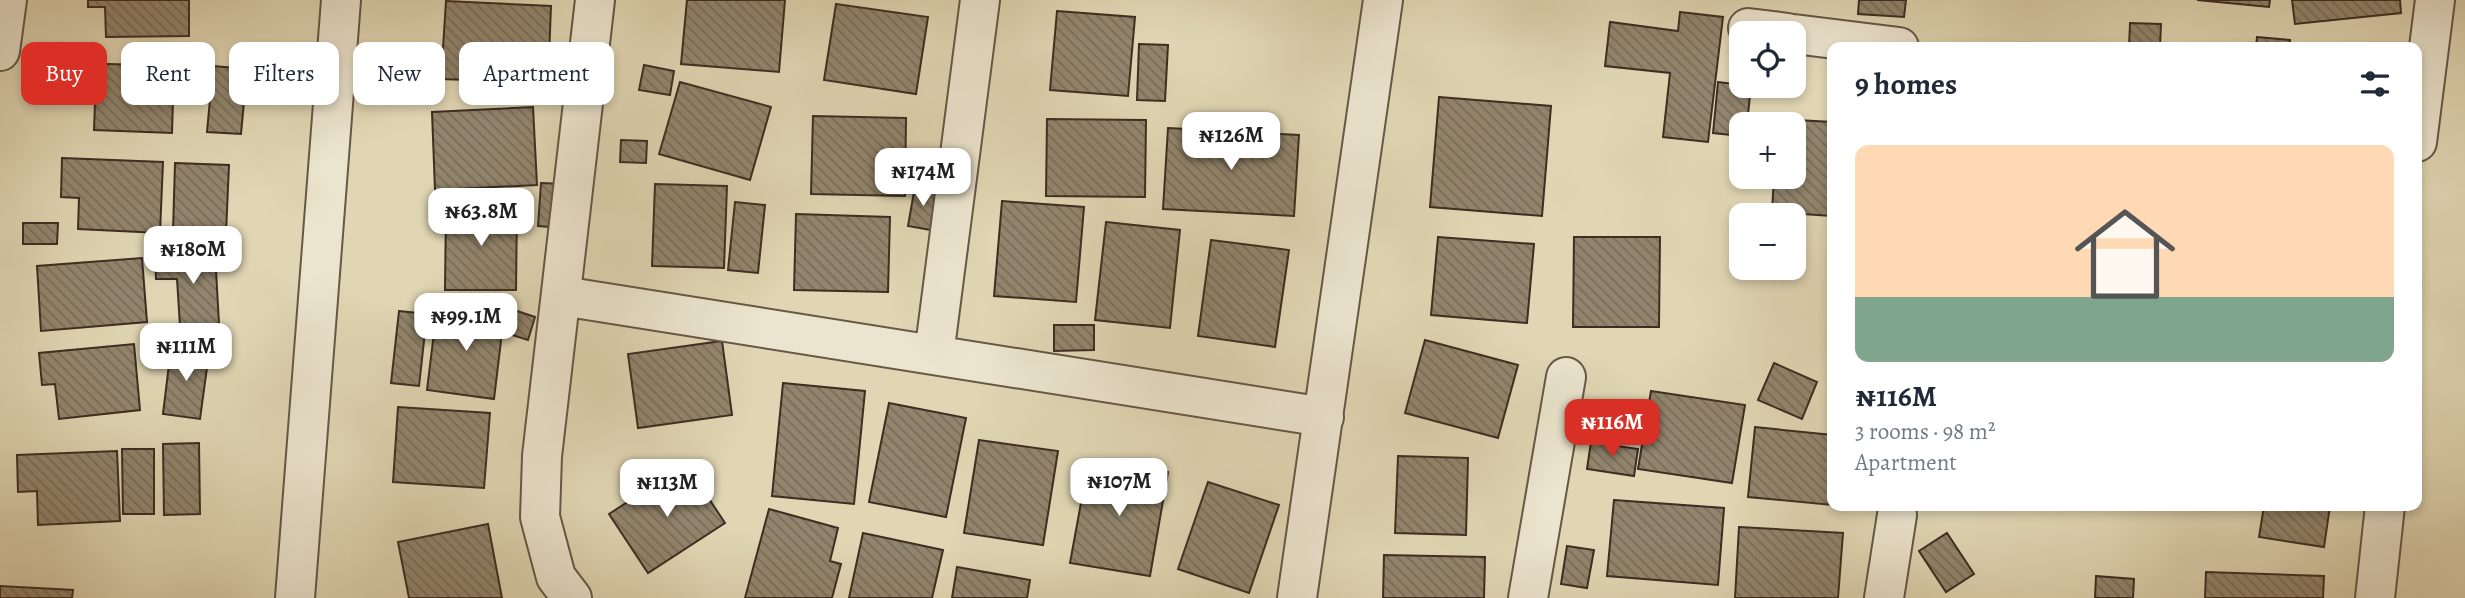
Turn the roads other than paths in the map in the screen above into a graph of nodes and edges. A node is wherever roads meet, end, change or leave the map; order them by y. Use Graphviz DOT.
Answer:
graph roads {
  1 [pos="7,0"];
  2 [pos="341,0"];
  3 [pos="595,0"];
  4 [pos="980,0"];
  5 [pos="1383,0"];
  6 [pos="2435,0"];
  7 [pos="1806,35"];
  8 [pos="1859,42"];
  9 [pos="0,51"];
  10 [pos="2422,90"];
  11 [pos="562,296"];
  12 [pos="934,355"];
  13 [pos="1566,377"];
  14 [pos="1324,417"];
  15 [pos="2384,511"];
  16 [pos="1897,515"];
  17 [pos="295,598"];
  18 [pos="572,598"];
  19 [pos="1297,598"];
  20 [pos="1528,598"];
  21 [pos="1884,598"];
  22 [pos="2375,598"];
  1 -- 9 [label="street"];
  2 -- 17 [label="street"];
  3 -- 11 [label="street"];
  4 -- 12 [label="street"];
  5 -- 14 [label="street"];
  6 -- 10 [label="street"];
  7 -- 8 [label="street"];
  11 -- 12 [label="street"];
  11 -- 18 [label="street"];
  12 -- 14 [label="street"];
  13 -- 20 [label="street"];
  14 -- 19 [label="street"];
  15 -- 22 [label="street"];
  16 -- 21 [label="street"];
}
